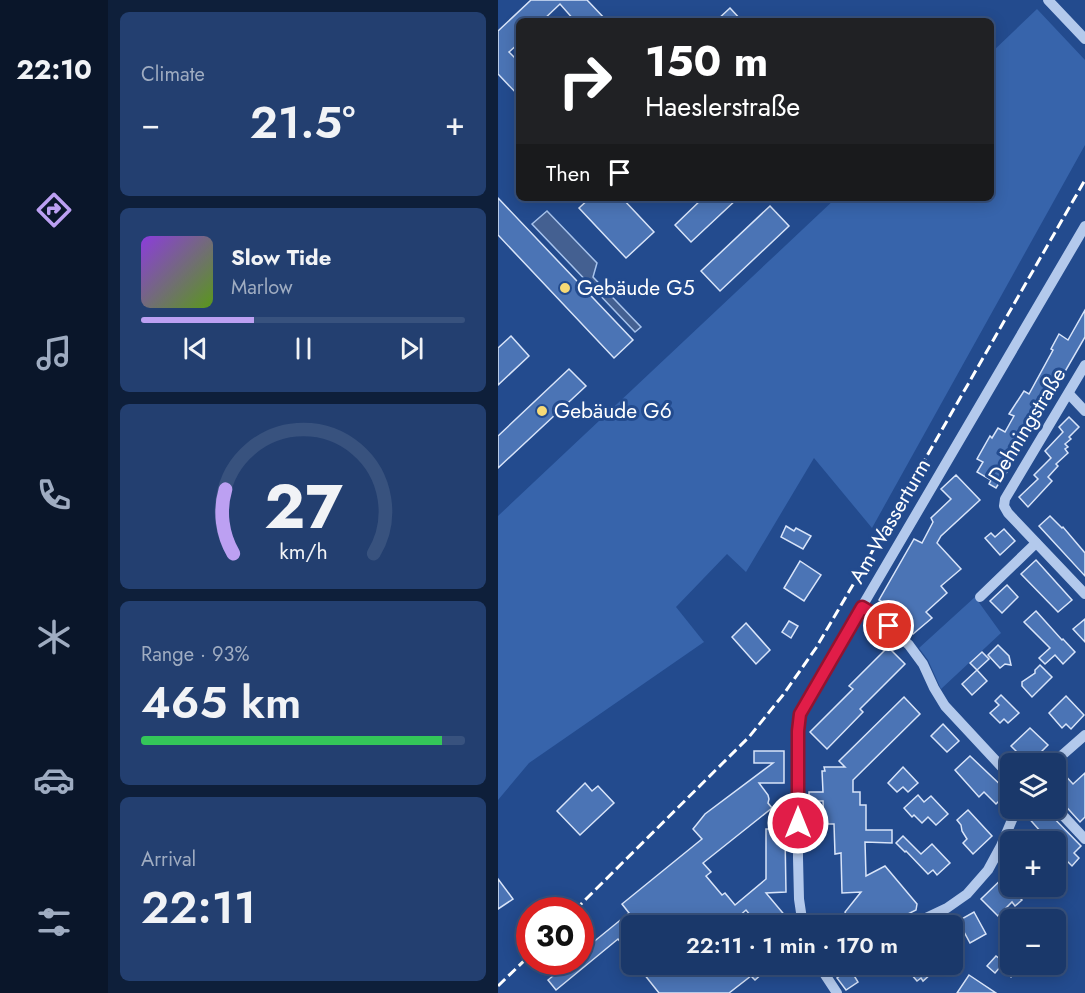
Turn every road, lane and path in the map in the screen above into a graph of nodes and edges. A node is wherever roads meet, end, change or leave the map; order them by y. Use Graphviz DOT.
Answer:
graph roads {
  1 [pos="1048,0"];
  2 [pos="1085,39"];
  3 [pos="1085,226"];
  4 [pos="1085,365"];
  5 [pos="1069,394"];
  6 [pos="1085,411"];
  7 [pos="1036,543"];
  8 [pos="1085,594"];
  9 [pos="980,597"];
  10 [pos="862,607"];
  11 [pos="1085,735"];
  12 [pos="1065,753"];
  13 [pos="1000,765"];
  14 [pos="1012,819"];
  15 [pos="1066,819"];
  16 [pos="1085,839"];
  17 [pos="802,915"];
  18 [pos="932,915"];
  19 [pos="827,975"];
  20 [pos="837,993"];
  1 -- 2 [label="street"];
  3 -- 10 [label="street, Am Wasserturm"];
  4 -- 5 [label="street, Dehningstraße"];
  5 -- 6 [label="street"];
  5 -- 7 [label="street, Dehningstraße"];
  7 -- 8 [label="street"];
  7 -- 9 [label="street"];
  10 -- 13 [label="street"];
  10 -- 17 [label="street, Am Wasserturm"];
  11 -- 12 [label="street"];
  14 -- 18 [label="street"];
  15 -- 16 [label="street"];
  19 -- 20 [label="street"];
}
